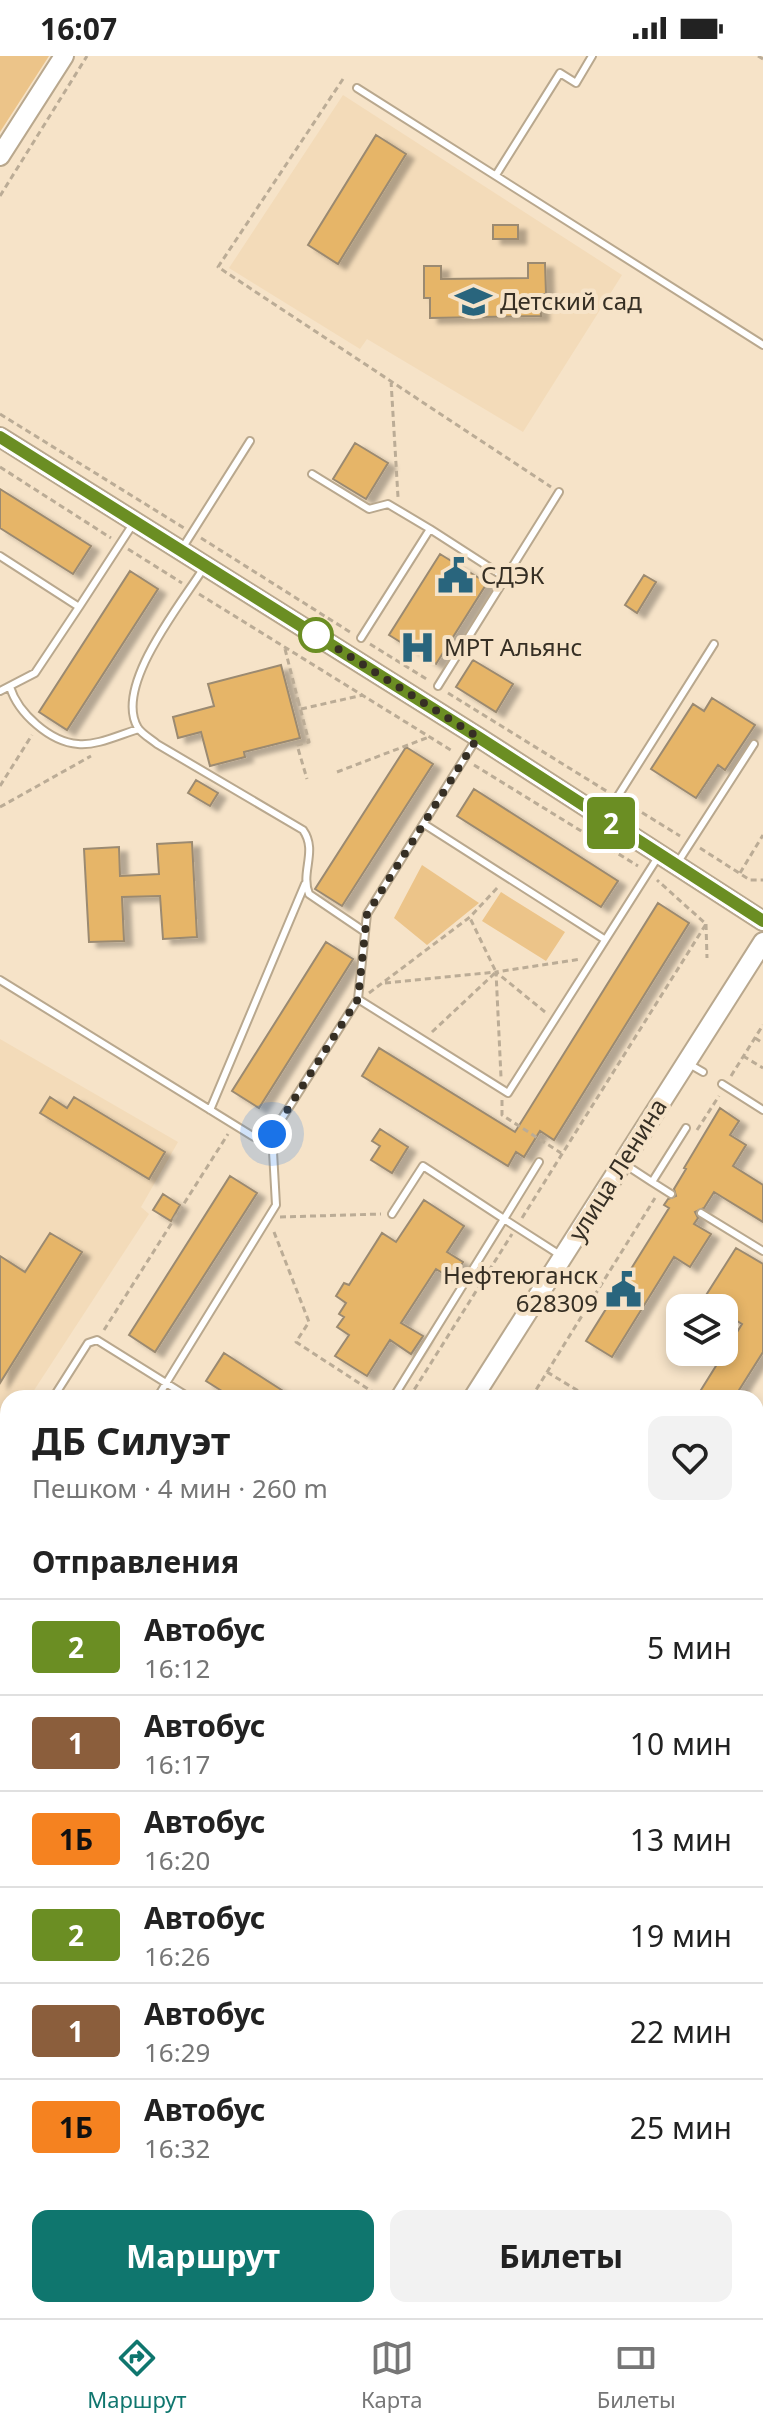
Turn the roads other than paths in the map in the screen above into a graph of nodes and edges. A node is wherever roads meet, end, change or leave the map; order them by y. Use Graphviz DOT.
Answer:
graph roads {
  1 [pos="64,56"];
  2 [pos="592,56"];
  3 [pos="357,88"];
  4 [pos="0,156"];
  5 [pos="496,175"];
  6 [pos="763,345"];
  7 [pos="0,437"];
  8 [pos="250,441"];
  9 [pos="312,474"];
  10 [pos="559,492"];
  11 [pos="135,522"];
  12 [pos="430,529"];
  13 [pos="181,550"];
  14 [pos="0,556"];
  15 [pos="205,565"];
  16 [pos="506,578"];
  17 [pos="79,607"];
  18 [pos="361,638"];
  19 [pos="714,644"];
  20 [pos="438,686"];
  21 [pos="10,687"];
  22 [pos="0,691"];
  23 [pos="139,729"];
  24 [pos="478,737"];
  25 [pos="754,744"];
  26 [pos="631,776"];
  27 [pos="638,780"];
  28 [pos="694,817"];
  29 [pos="604,818"];
  30 [pos="703,823"];
  31 [pos="424,824"];
  32 [pos="660,854"];
  33 [pos="677,865"];
  34 [pos="307,881"];
  35 [pos="763,921"];
  36 [pos="365,932"];
  37 [pos="604,939"];
  38 [pos="763,942"];
  39 [pos="0,980"];
  40 [pos="358,999"];
  41 [pos="686,1062"];
  42 [pos="703,1072"];
  43 [pos="723,1085"];
  44 [pos="210,1110"];
  45 [pos="763,1110"];
  46 [pos="686,1128"];
  47 [pos="272,1134"];
  48 [pos="539,1162"];
  49 [pos="623,1163"];
  50 [pos="652,1182"];
  51 [pos="671,1194"];
  52 [pos="701,1213"];
  53 [pos="392,1214"];
  54 [pos="504,1219"];
  55 [pos="763,1251"];
  56 [pos="563,1257"];
  57 [pos="167,1383"];
  58 [pos="58,1390"];
  59 [pos="162,1390"];
  60 [pos="178,1390"];
  61 [pos="398,1390"];
  62 [pos="478,1390"];
  1 -- 4 [label="main road"];
  2 -- 5 [label="lane"];
  3 -- 5 [label="lane"];
  5 -- 6 [label="lane"];
  7 -- 11 [label="main road"];
  8 -- 13 [label="lane"];
  9 -- 12 [label="lane"];
  10 -- 16 [label="lane"];
  11 -- 13 [label="main road"];
  11 -- 17 [label="lane"];
  12 -- 16 [label="lane"];
  12 -- 18 [label="lane"];
  13 -- 15 [label="main road"];
  14 -- 17 [label="lane"];
  15 -- 23 [label="lane"];
  15 -- 24 [label="main road"];
  16 -- 20 [label="lane"];
  17 -- 21 [label="lane"];
  19 -- 26 [label="lane"];
  21 -- 22 [label="lane"];
  21 -- 23 [label="lane"];
  23 -- 34 [label="lane"];
  24 -- 29 [label="main road"];
  24 -- 31 [label="lane"];
  25 -- 30 [label="lane"];
  26 -- 27 [label="lane"];
  26 -- 29 [label="lane"];
  28 -- 30 [label="lane"];
  29 -- 32 [label="main road"];
  30 -- 33 [label="lane"];
  31 -- 36 [label="lane"];
  31 -- 37 [label="lane"];
  32 -- 33 [label="main road"];
  32 -- 37 [label="lane"];
  33 -- 35 [label="main road"];
  34 -- 36 [label="lane"];
  34 -- 44 [label="lane"];
  36 -- 40 [label="lane"];
  37 -- 40 [label="lane"];
  38 -- 41 [label="main road, улица Ленина"];
  39 -- 44 [label="lane"];
  40 -- 47 [label="lane"];
  41 -- 42 [label="lane"];
  41 -- 49 [label="main road, улица Ленина"];
  43 -- 45 [label="lane"];
  44 -- 47 [label="lane"];
  46 -- 50 [label="lane"];
  47 -- 57 [label="lane"];
  48 -- 54 [label="lane"];
  49 -- 50 [label="lane"];
  49 -- 56 [label="main road, улица Ленина"];
  50 -- 51 [label="lane"];
  52 -- 55 [label="lane"];
  53 -- 54 [label="lane"];
  54 -- 56 [label="lane"];
  54 -- 61 [label="lane"];
  56 -- 62 [label="main road, улица Ленина"];
  57 -- 58 [label="lane"];
  57 -- 59 [label="lane"];
  57 -- 60 [label="lane"];
}
